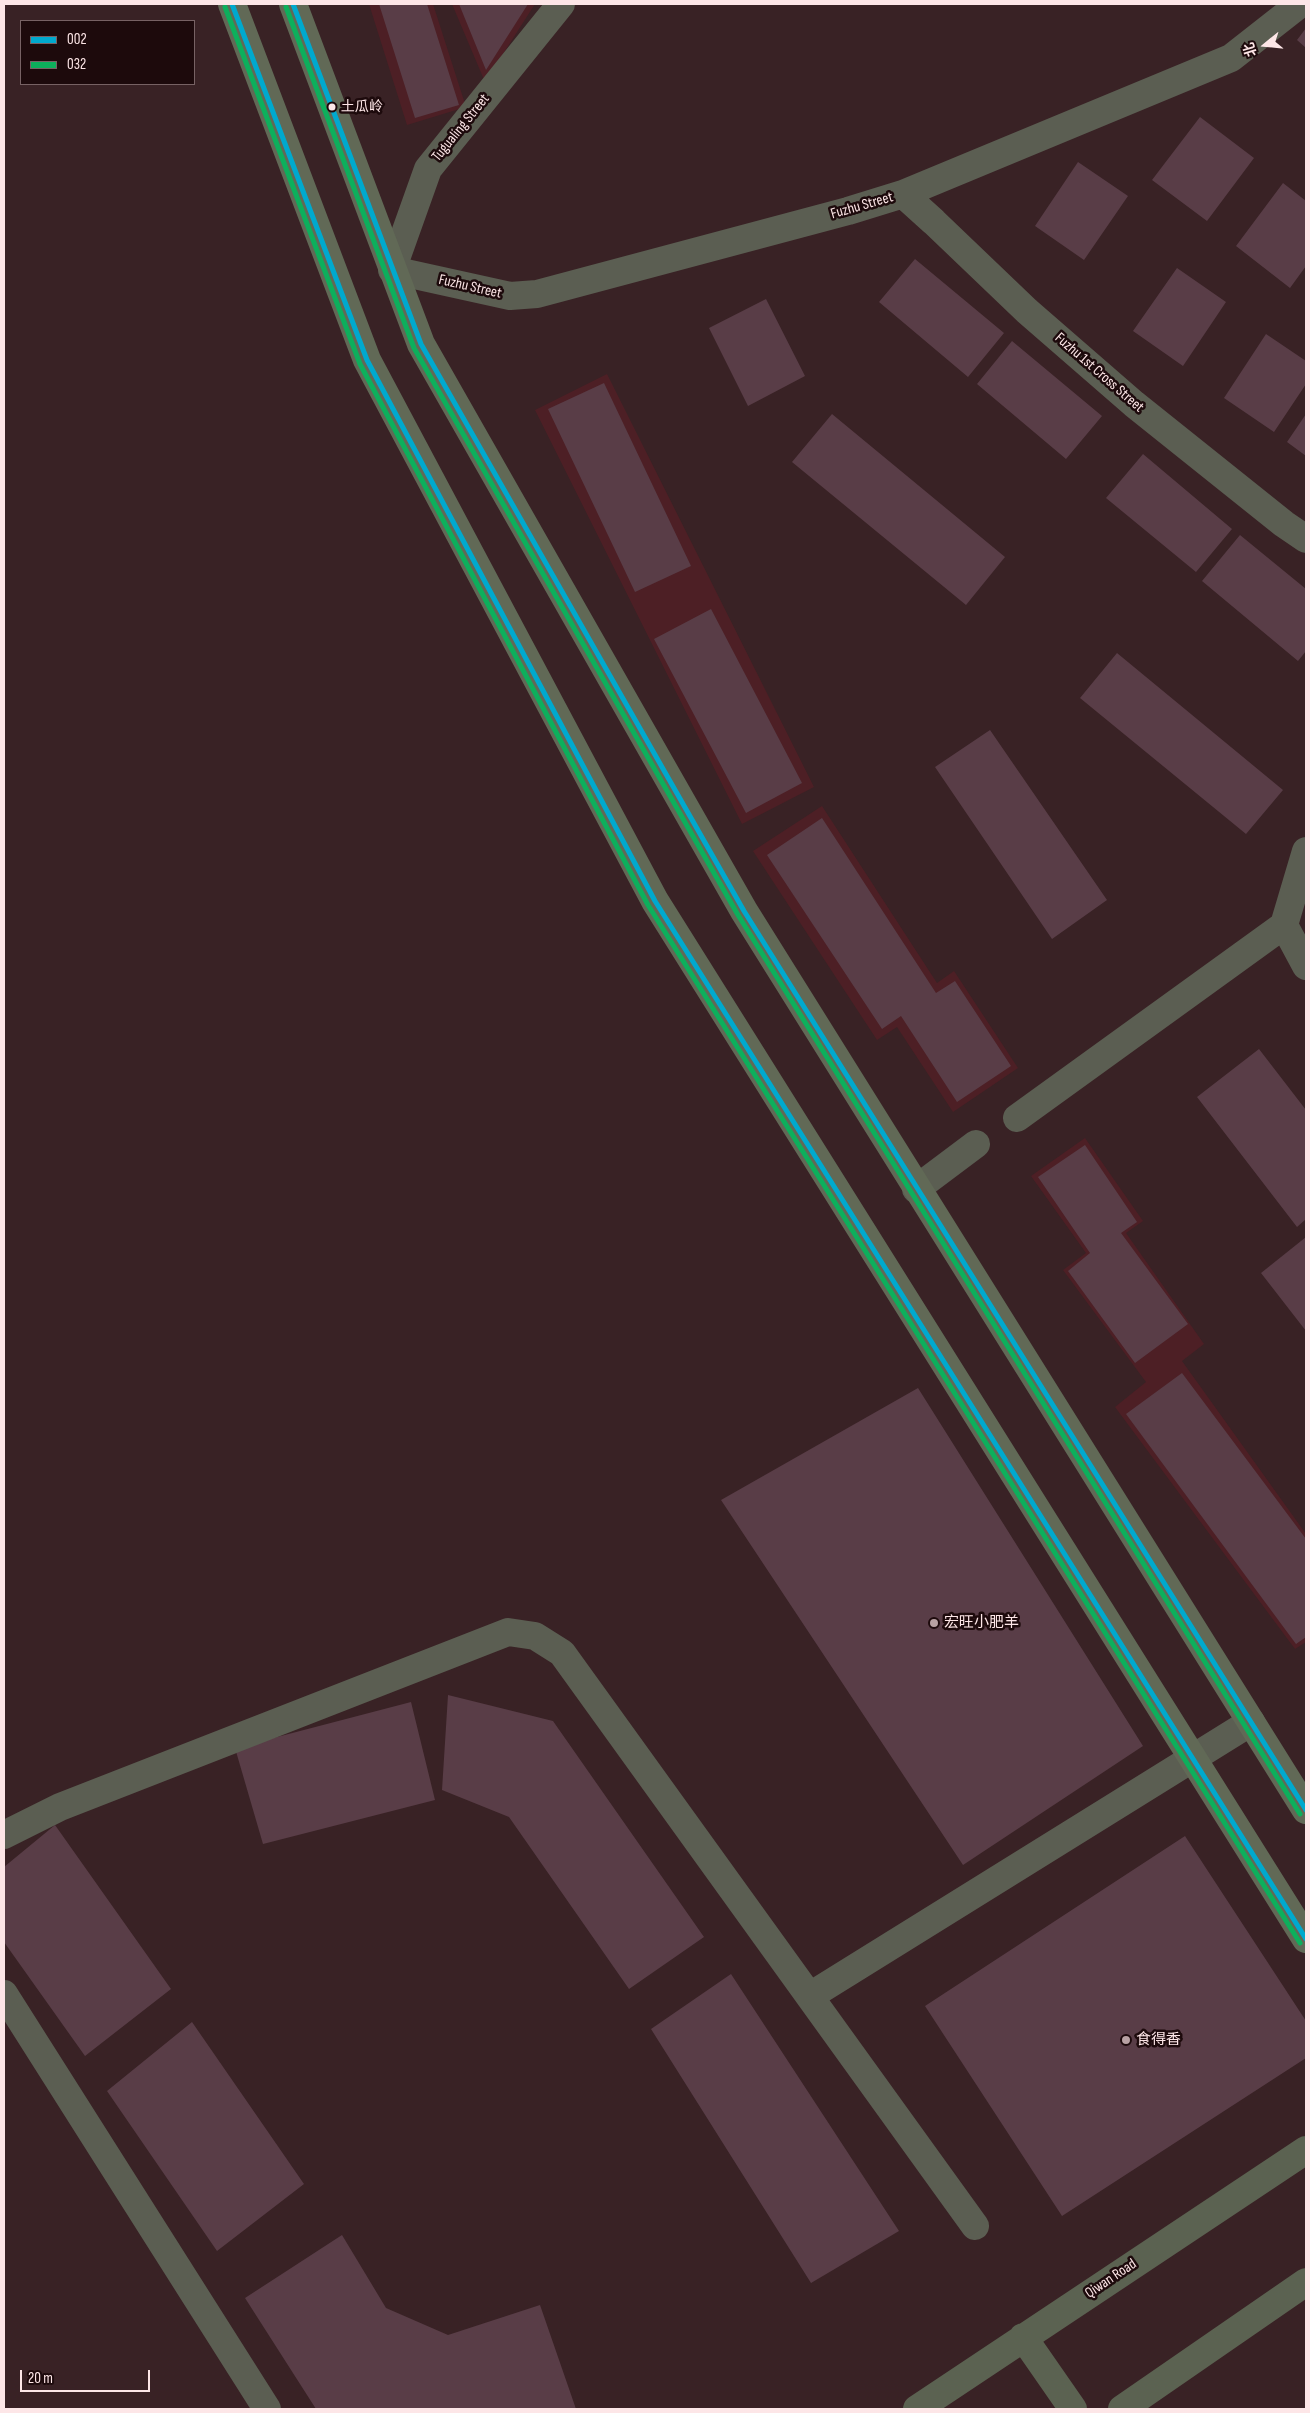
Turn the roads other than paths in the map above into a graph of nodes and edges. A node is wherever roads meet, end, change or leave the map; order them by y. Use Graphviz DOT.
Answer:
graph roads {
  1 [pos="232,4"];
  2 [pos="293,4"];
  3 [pos="561,4"];
  4 [pos="1297,4"];
  5 [pos="903,194"];
  6 [pos="392,270"];
  7 [pos="1306,539"];
  8 [pos="1306,851"];
  9 [pos="1284,925"];
  10 [pos="1306,966"];
  11 [pos="1017,1118"];
  12 [pos="976,1144"];
  13 [pos="916,1189"];
  14 [pos="1251,1722"];
  15 [pos="1193,1758"];
  16 [pos="1306,1810"];
  17 [pos="4,1835"];
  18 [pos="1306,1940"];
  19 [pos="4,1994"];
  20 [pos="810,1996"];
  21 [pos="1306,2150"];
  22 [pos="976,2226"];
  23 [pos="1306,2282"];
  24 [pos="1023,2338"];
  25 [pos="267,2409"];
  26 [pos="917,2409"];
  27 [pos="1073,2409"];
  28 [pos="1122,2409"];
  1 -- 15 [label="main road"];
  2 -- 6 [label="main road"];
  3 -- 6 [label="street, Tugualing Street"];
  4 -- 5 [label="street, Fuzhu Street"];
  5 -- 6 [label="street, Fuzhu Street"];
  5 -- 7 [label="street, Fuzhu 1st Cross Street"];
  6 -- 13 [label="main road"];
  8 -- 9 [label="street"];
  9 -- 10 [label="street"];
  9 -- 11 [label="street"];
  12 -- 13 [label="street"];
  13 -- 14 [label="main road"];
  14 -- 15 [label="street"];
  14 -- 16 [label="main road"];
  15 -- 18 [label="main road"];
  15 -- 20 [label="street"];
  17 -- 20 [label="street"];
  19 -- 25 [label="street"];
  20 -- 22 [label="street"];
  21 -- 24 [label="main road, Qiwan Road"];
  23 -- 28 [label="main road"];
  24 -- 26 [label="main road, Qiwan Road"];
  24 -- 27 [label="main road"];
}
